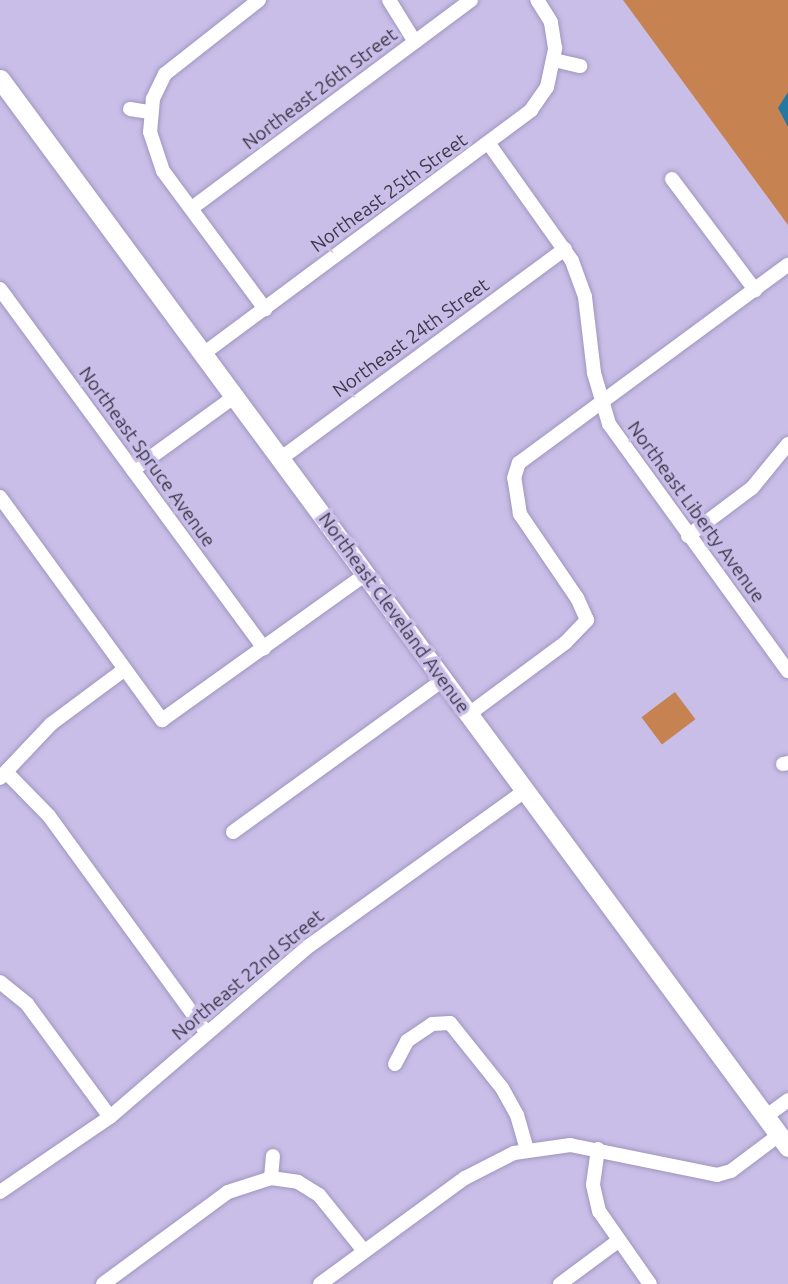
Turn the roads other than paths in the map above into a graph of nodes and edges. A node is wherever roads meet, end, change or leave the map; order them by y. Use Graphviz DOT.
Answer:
graph roads {
  1 [pos="259,0"];
  2 [pos="389,0"];
  3 [pos="471,0"];
  4 [pos="537,0"];
  5 [pos="239,6"];
  6 [pos="415,42"];
  7 [pos="554,60"];
  8 [pos="580,66"];
  9 [pos="0,79"];
  10 [pos="130,109"];
  11 [pos="150,112"];
  12 [pos="489,144"];
  13 [pos="672,179"];
  14 [pos="192,208"];
  15 [pos="565,249"];
  16 [pos="788,265"];
  17 [pos="0,289"];
  18 [pos="755,290"];
  19 [pos="265,309"];
  20 [pos="203,354"];
  21 [pos="234,397"];
  22 [pos="600,403"];
  23 [pos="788,444"];
  24 [pos="280,459"];
  25 [pos="133,470"];
  26 [pos="0,497"];
  27 [pos="688,536"];
  28 [pos="366,574"];
  29 [pos="264,648"];
  30 [pos="125,669"];
  31 [pos="788,671"];
  32 [pos="443,680"];
  33 [pos="469,714"];
  34 [pos="4,775"];
  35 [pos="525,791"];
  36 [pos="233,832"];
  37 [pos="0,982"];
  38 [pos="206,1032"];
  39 [pos="396,1064"];
  40 [pos="788,1100"];
  41 [pos="110,1117"];
  42 [pos="765,1117"];
  43 [pos="783,1141"];
  44 [pos="527,1149"];
  45 [pos="598,1149"];
  46 [pos="273,1156"];
  47 [pos="271,1178"];
  48 [pos="0,1192"];
  49 [pos="618,1241"];
  50 [pos="364,1251"];
  51 [pos="103,1284"];
  52 [pos="320,1284"];
  53 [pos="560,1284"];
  54 [pos="650,1284"];
  1 -- 5 [label="street"];
  2 -- 6 [label="street"];
  3 -- 6 [label="street, Northeast 26th Street"];
  4 -- 7 [label="street"];
  5 -- 11 [label="street"];
  6 -- 14 [label="street, Northeast 26th Street"];
  7 -- 8 [label="street"];
  7 -- 12 [label="street, Northeast 25th Street"];
  9 -- 20 [label="street, Northeast Cleveland Avenue"];
  10 -- 11 [label="street"];
  11 -- 14 [label="street"];
  12 -- 15 [label="street, Northeast Liberty Avenue"];
  12 -- 19 [label="street, Northeast 25th Street"];
  13 -- 18 [label="street"];
  14 -- 19 [label="street"];
  15 -- 22 [label="street, Northeast Liberty Avenue"];
  15 -- 24 [label="street, Northeast 24th Street"];
  16 -- 18 [label="street"];
  17 -- 25 [label="street, Northeast Spruce Avenue"];
  18 -- 22 [label="street"];
  19 -- 20 [label="street, Northeast 25th Street"];
  20 -- 21 [label="street, Northeast Cleveland Avenue"];
  21 -- 24 [label="street, Northeast Cleveland Avenue"];
  21 -- 25 [label="street"];
  22 -- 27 [label="street, Northeast Liberty Avenue"];
  22 -- 33 [label="street"];
  23 -- 27 [label="street"];
  24 -- 28 [label="street, Northeast Cleveland Avenue"];
  25 -- 29 [label="street, Northeast Spruce Avenue"];
  26 -- 30 [label="street"];
  27 -- 31 [label="street, Northeast Liberty Avenue"];
  28 -- 29 [label="street"];
  28 -- 32 [label="street, Northeast Cleveland Avenue"];
  29 -- 30 [label="street"];
  30 -- 34 [label="street"];
  32 -- 33 [label="street, Northeast Cleveland Avenue"];
  32 -- 36 [label="street"];
  33 -- 35 [label="street, Northeast Cleveland Avenue"];
  34 -- 38 [label="street"];
  35 -- 38 [label="street, Northeast 22nd Street"];
  35 -- 42 [label="street, Northeast Cleveland Avenue"];
  37 -- 41 [label="street"];
  38 -- 41 [label="street, Northeast 22nd Street"];
  39 -- 44 [label="street"];
  40 -- 42 [label="street"];
  41 -- 48 [label="street, Northeast 22nd Street"];
  42 -- 43 [label="street, Northeast Cleveland Avenue"];
  43 -- 45 [label="street"];
  44 -- 45 [label="street"];
  44 -- 50 [label="street"];
  45 -- 49 [label="street"];
  46 -- 47 [label="street"];
  47 -- 50 [label="street"];
  47 -- 51 [label="street"];
  49 -- 53 [label="street"];
  49 -- 54 [label="street"];
  50 -- 52 [label="street"];
}
